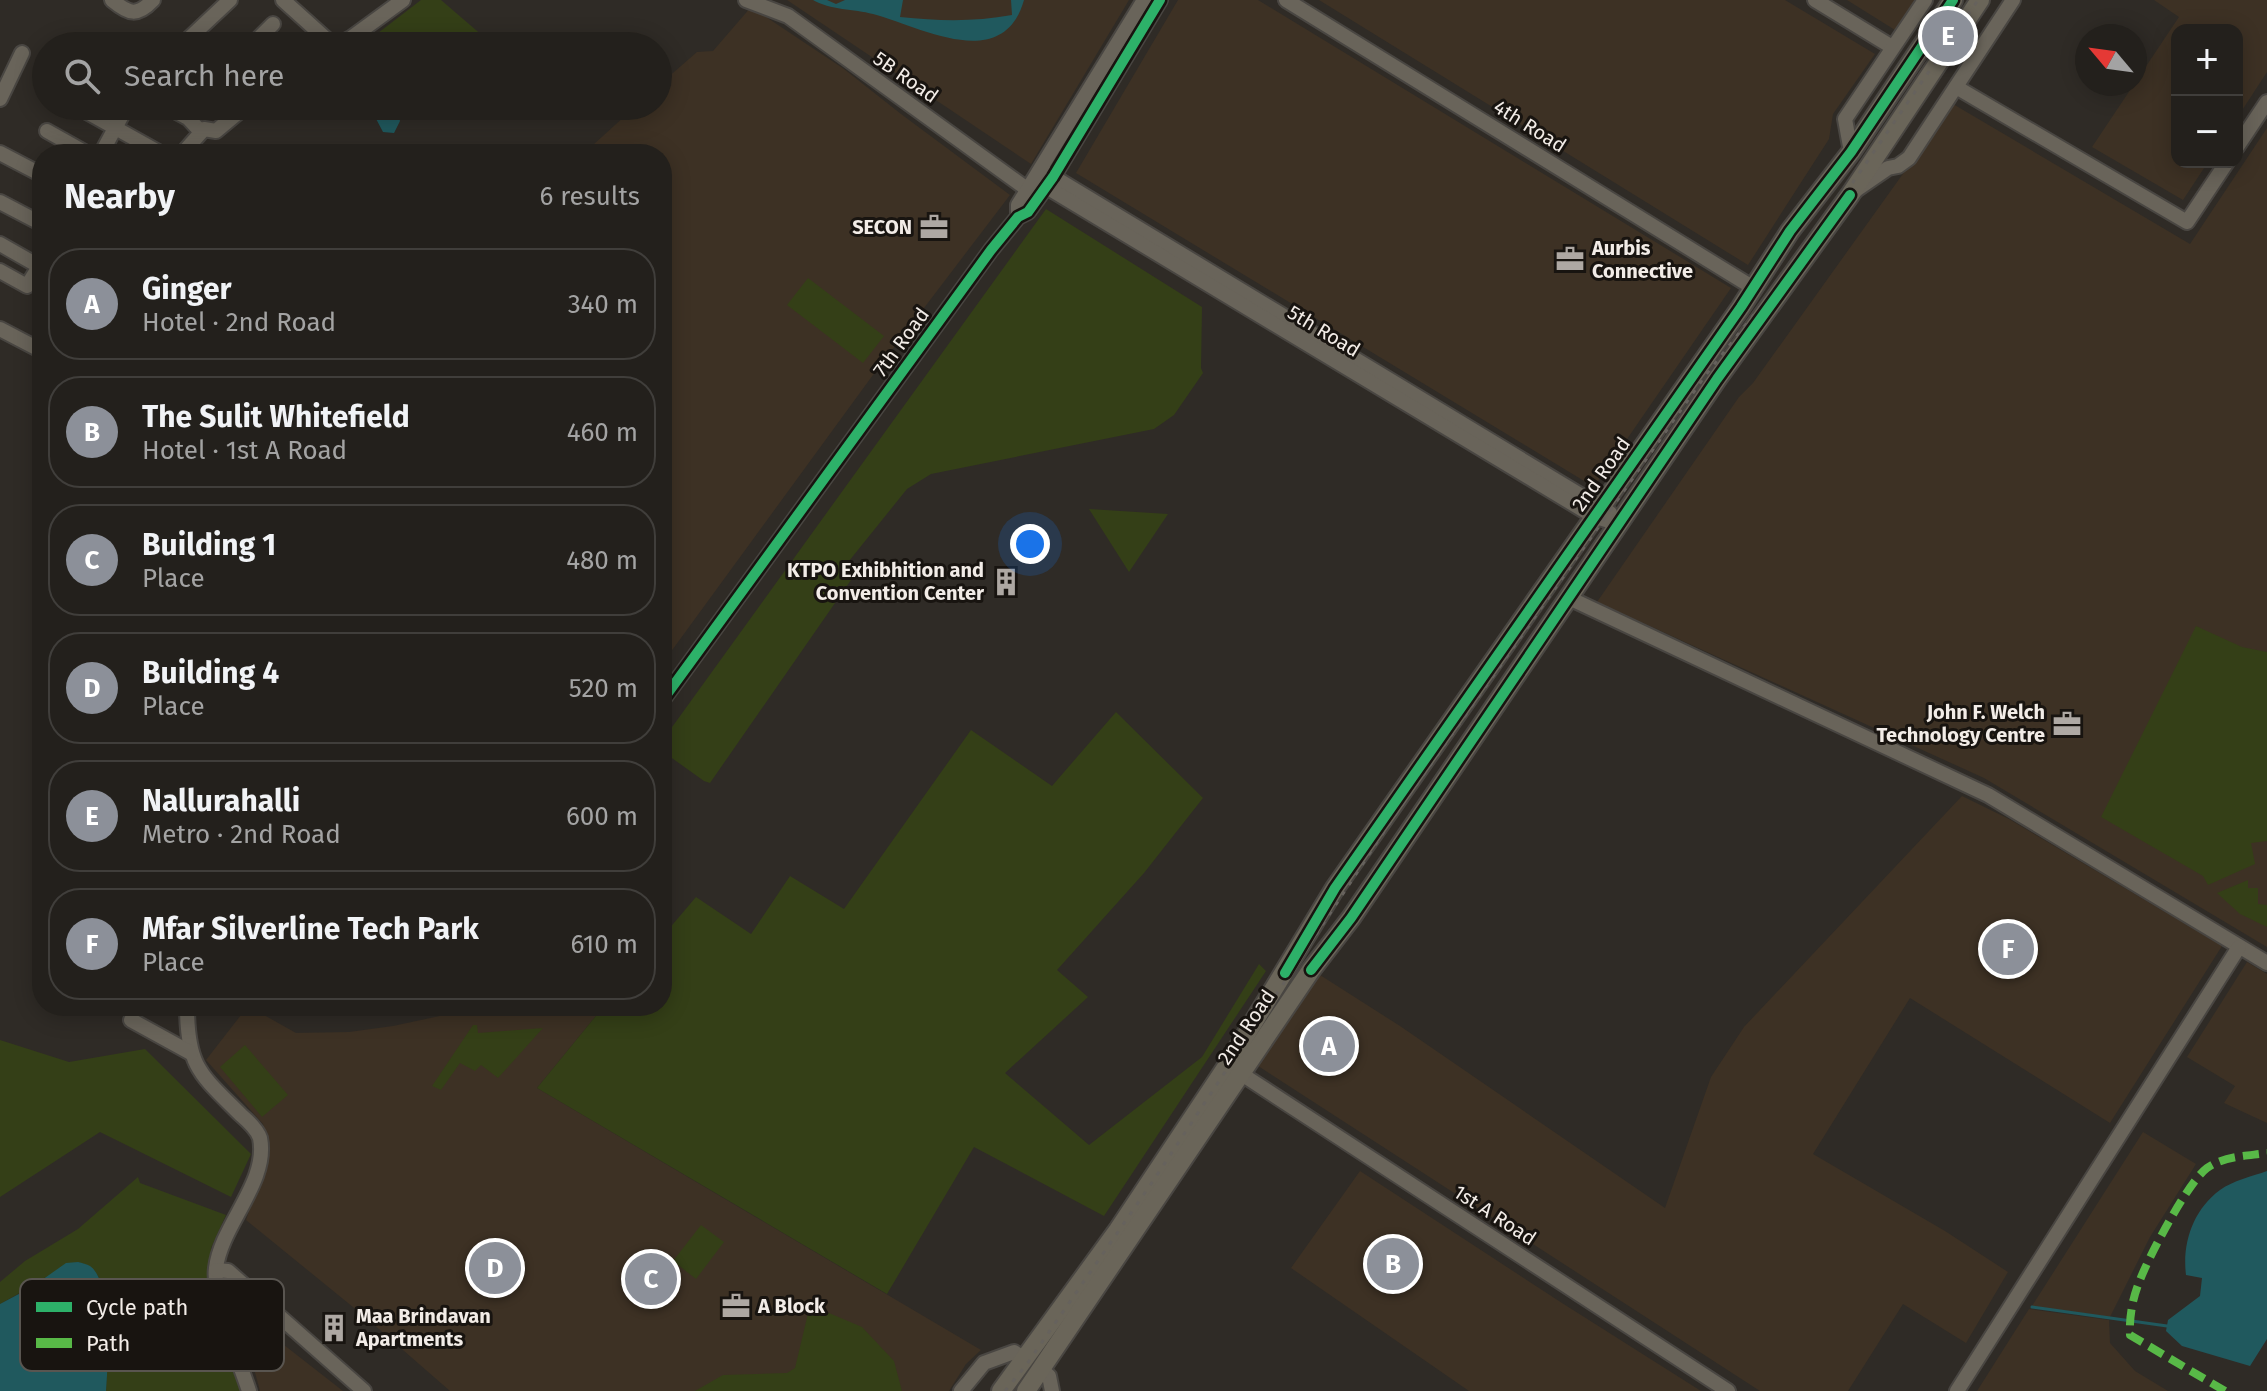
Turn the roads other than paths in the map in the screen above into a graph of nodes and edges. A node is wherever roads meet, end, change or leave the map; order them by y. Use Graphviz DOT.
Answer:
graph roads {
  1 [pos="112,0"];
  2 [pos="153,0"];
  3 [pos="230,0"];
  4 [pos="283,0"];
  5 [pos="403,0"];
  6 [pos="746,0"];
  7 [pos="1144,0"];
  8 [pos="1160,0"];
  9 [pos="1286,0"];
  10 [pos="1815,0"];
  11 [pos="1925,0"];
  12 [pos="1953,0"];
  13 [pos="1980,0"];
  14 [pos="2013,0"];
  15 [pos="273,24"];
  16 [pos="196,32"];
  17 [pos="265,32"];
  18 [pos="319,32"];
  19 [pos="359,32"];
  20 [pos="1892,47"];
  21 [pos="22,53"];
  22 [pos="1956,87"];
  23 [pos="0,99"];
  24 [pos="2267,102"];
  25 [pos="103,120"];
  26 [pos="118,120"];
  27 [pos="194,120"];
  28 [pos="231,120"];
  29 [pos="114,126"];
  30 [pos="47,131"];
  31 [pos="201,132"];
  32 [pos="2243,138"];
  33 [pos="70,144"];
  34 [pos="106,144"];
  35 [pos="145,144"];
  36 [pos="191,144"];
  37 [pos="1851,152"];
  38 [pos="0,153"];
  39 [pos="2223,168"];
  40 [pos="32,170"];
  41 [pos="1040,183"];
  42 [pos="1850,195"];
  43 [pos="0,202"];
  44 [pos="32,219"];
  45 [pos="0,244"];
  46 [pos="32,261"];
  47 [pos="0,271"];
  48 [pos="32,279"];
  49 [pos="1752,287"];
  50 [pos="0,329"];
  51 [pos="32,346"];
  52 [pos="1596,511"];
  53 [pos="1620,522"];
  54 [pos="1569,598"];
  55 [pos="672,687"];
  56 [pos="1318,914"];
  57 [pos="1304,939"];
  58 [pos="1332,941"];
  59 [pos="2239,947"];
  60 [pos="2267,963"];
  61 [pos="188,1016"];
  62 [pos="131,1020"];
  63 [pos="191,1053"];
  64 [pos="1240,1073"];
  65 [pos="216,1270"];
  66 [pos="216,1279"];
  67 [pos="237,1279"];
  68 [pos="284,1320"];
  69 [pos="1025,1360"];
  70 [pos="1042,1370"];
  71 [pos="242,1371"];
  72 [pos="249,1391"];
  73 [pos="364,1391"];
  74 [pos="961,1391"];
  75 [pos="1001,1391"];
  76 [pos="1026,1391"];
  77 [pos="1052,1391"];
  78 [pos="1728,1391"];
  79 [pos="1957,1391"];
  1 -- 2 [label="street"];
  3 -- 16 [label="street"];
  4 -- 18 [label="street"];
  5 -- 19 [label="street"];
  6 -- 41 [label="street, 5B Road"];
  7 -- 41 [label="street, 7th Road"];
  8 -- 41 [label="street, 7th Road"];
  9 -- 49 [label="street, 4th Road"];
  10 -- 20 [label="street"];
  11 -- 20 [label="street"];
  12 -- 37 [label="main road, 2nd Road"];
  13 -- 42 [label="main road, 2nd Road"];
  14 -- 22 [label="street"];
  15 -- 17 [label="street"];
  20 -- 37 [label="street"];
  21 -- 23 [label="street"];
  22 -- 39 [label="street"];
  22 -- 42 [label="street"];
  24 -- 32 [label="street"];
  25 -- 29 [label="street"];
  26 -- 29 [label="street"];
  27 -- 31 [label="street"];
  28 -- 31 [label="street"];
  29 -- 34 [label="street"];
  29 -- 35 [label="street"];
  30 -- 33 [label="street"];
  31 -- 36 [label="street"];
  37 -- 49 [label="main road, 2nd Road"];
  38 -- 40 [label="street"];
  41 -- 52 [label="street, 5th Road"];
  41 -- 55 [label="street, 7th Road"];
  42 -- 53 [label="main road, 2nd Road"];
  43 -- 44 [label="street"];
  45 -- 46 [label="street"];
  47 -- 48 [label="street"];
  49 -- 52 [label="main road, 2nd Road"];
  50 -- 51 [label="street"];
  52 -- 53 [label="street, 5th Road"];
  52 -- 56 [label="main road, 2nd Road"];
  53 -- 54 [label="main road, 2nd Road"];
  54 -- 58 [label="main road, 2nd Road"];
  54 -- 59 [label="street"];
  56 -- 57 [label="main road, 2nd Road"];
  56 -- 58 [label="main road"];
  57 -- 58 [label="main road"];
  57 -- 69 [label="main road, 2nd Road"];
  58 -- 64 [label="main road, 2nd Road"];
  59 -- 60 [label="street"];
  59 -- 79 [label="street"];
  61 -- 63 [label="street"];
  62 -- 63 [label="street"];
  63 -- 65 [label="street"];
  64 -- 70 [label="main road, 2nd Road"];
  64 -- 78 [label="street, 1st A Road"];
  65 -- 66 [label="street"];
  65 -- 67 [label="street"];
  68 -- 73 [label="street"];
  69 -- 74 [label="street"];
  69 -- 75 [label="main road, 2nd Road"];
  70 -- 76 [label="main road, 2nd Road"];
  70 -- 77 [label="street"];
  71 -- 72 [label="street"];
}
